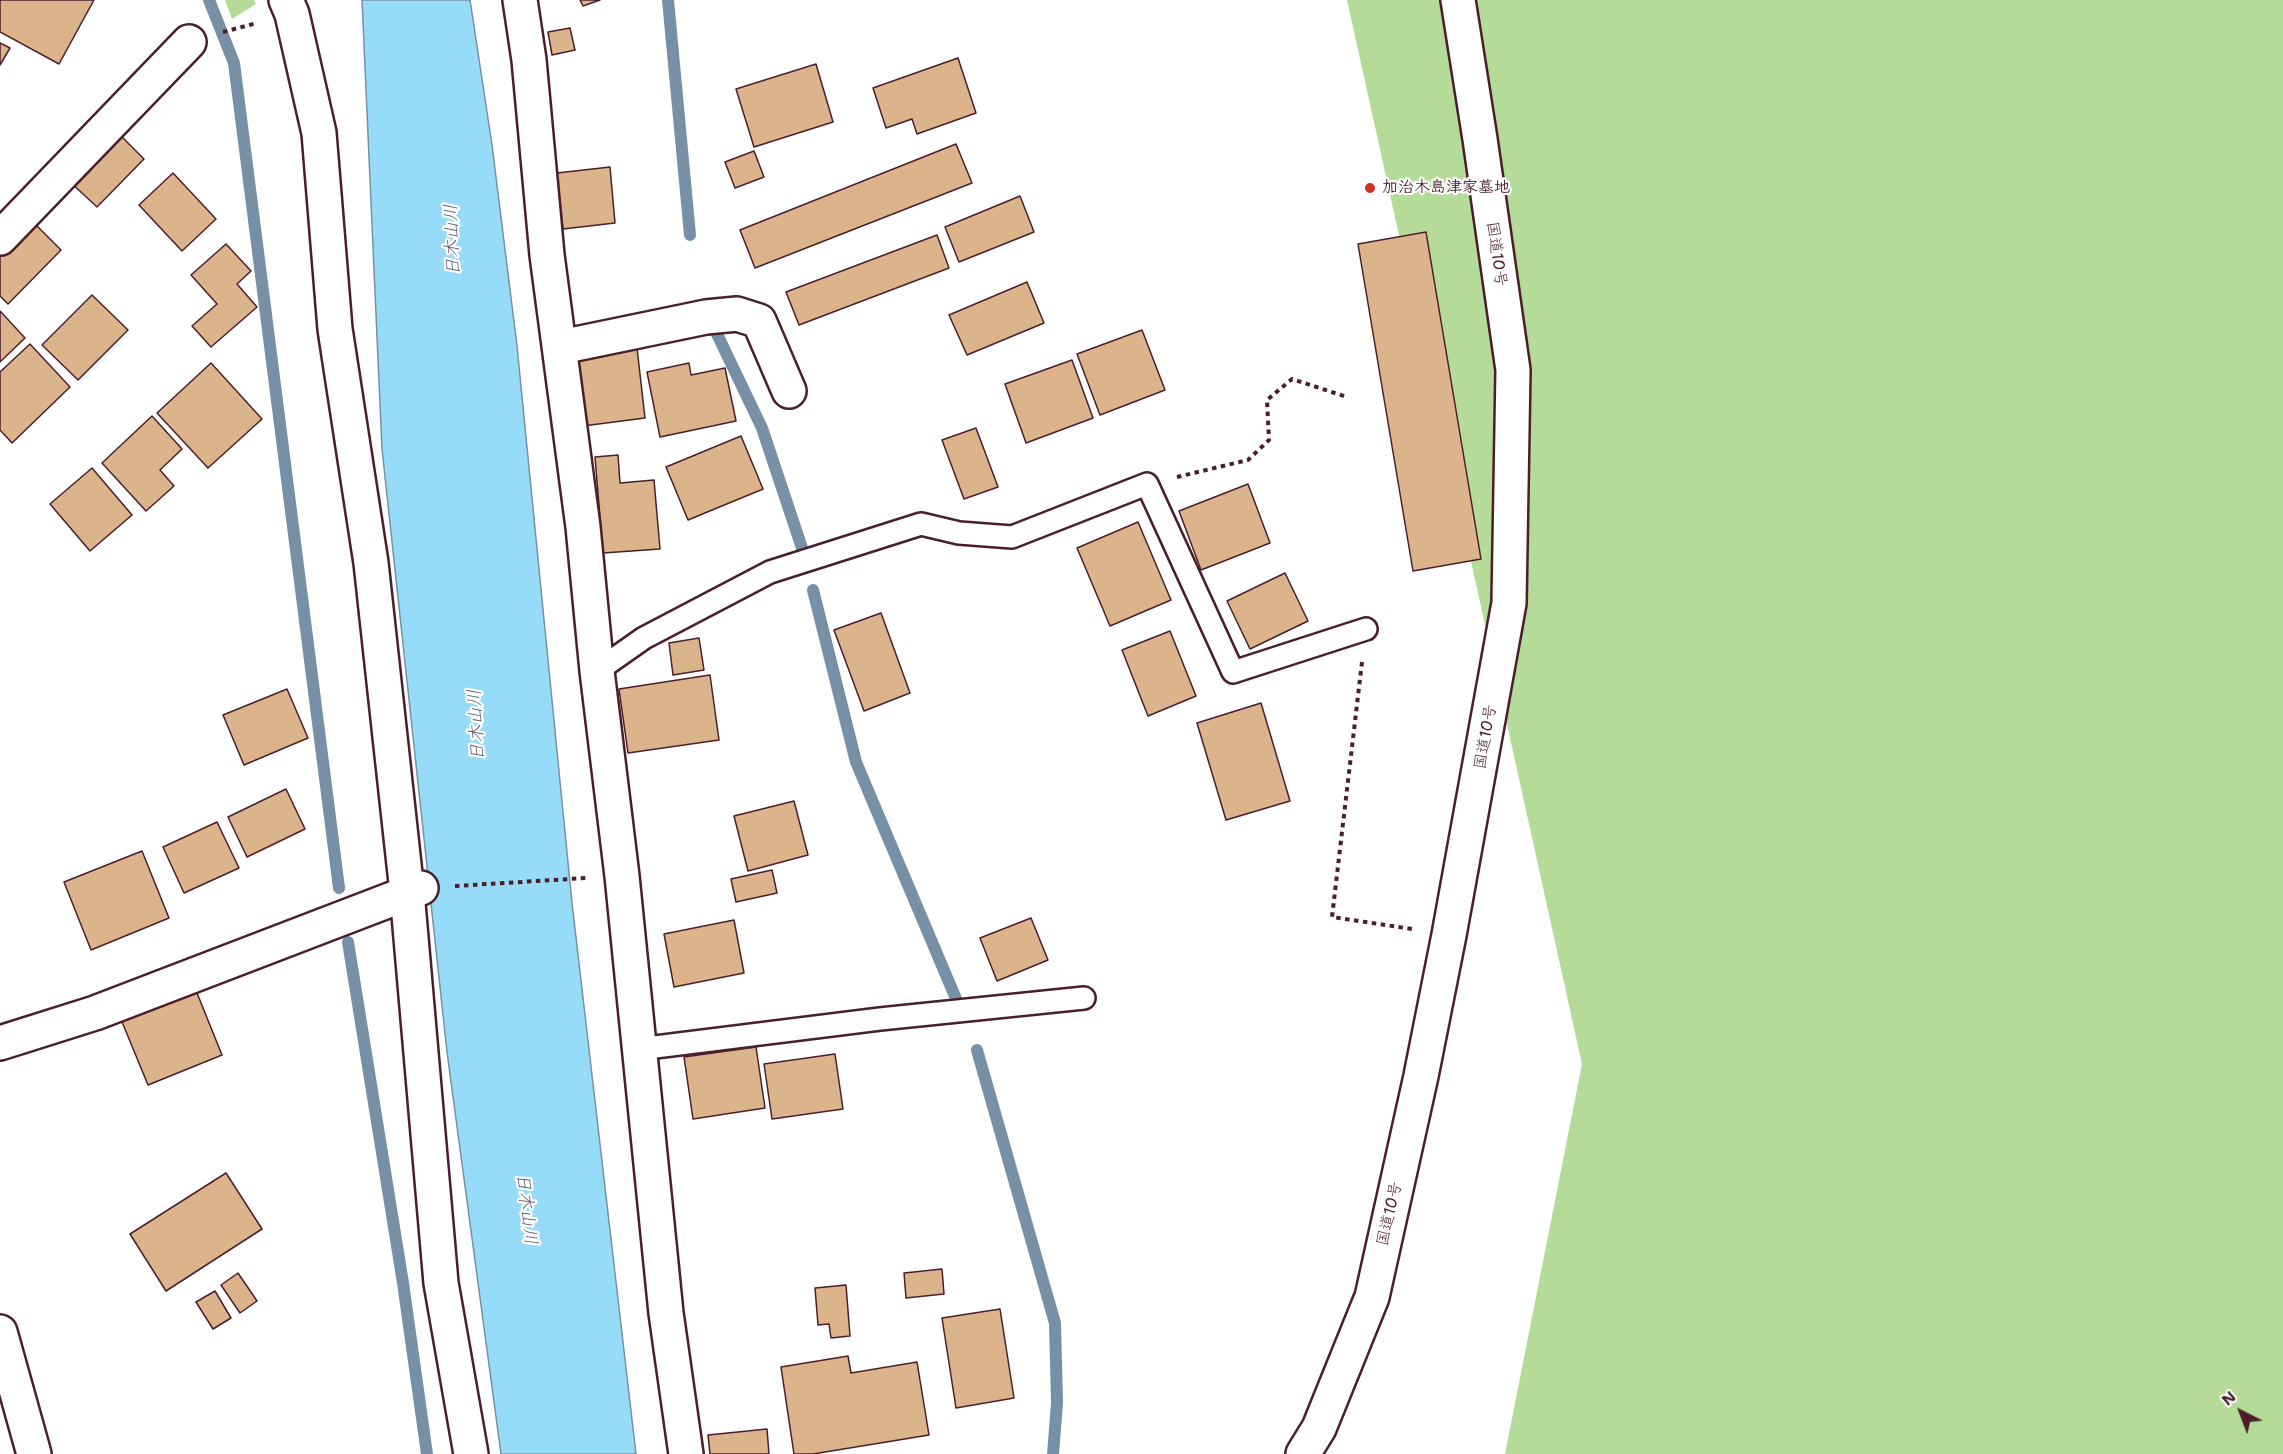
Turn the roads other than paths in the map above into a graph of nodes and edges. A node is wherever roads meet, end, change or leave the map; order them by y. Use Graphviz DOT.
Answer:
graph roads {
  1 [pos="286,0"];
  2 [pos="520,0"];
  3 [pos="1458,0"];
  4 [pos="189,42"];
  5 [pos="0,238"];
  6 [pos="561,347"];
  7 [pos="789,391"];
  8 [pos="1366,629"];
  9 [pos="597,671"];
  10 [pos="414,890"];
  11 [pos="1084,998"];
  12 [pos="0,1043"];
  13 [pos="639,1050"];
  14 [pos="0,1332"];
  15 [pos="20,1438"];
  16 [pos="471,1454"];
  17 [pos="686,1454"];
  18 [pos="1303,1454"];
  1 -- 10 [label="main road"];
  2 -- 6 [label="main road"];
  3 -- 18 [label="main road, 国道10号"];
  4 -- 5 [label="main road"];
  6 -- 7 [label="main road"];
  6 -- 9 [label="main road"];
  8 -- 9 [label="lane"];
  9 -- 13 [label="main road"];
  10 -- 12 [label="main road"];
  10 -- 16 [label="main road"];
  11 -- 13 [label="lane"];
  13 -- 17 [label="main road"];
  14 -- 15 [label="main road"];
}
